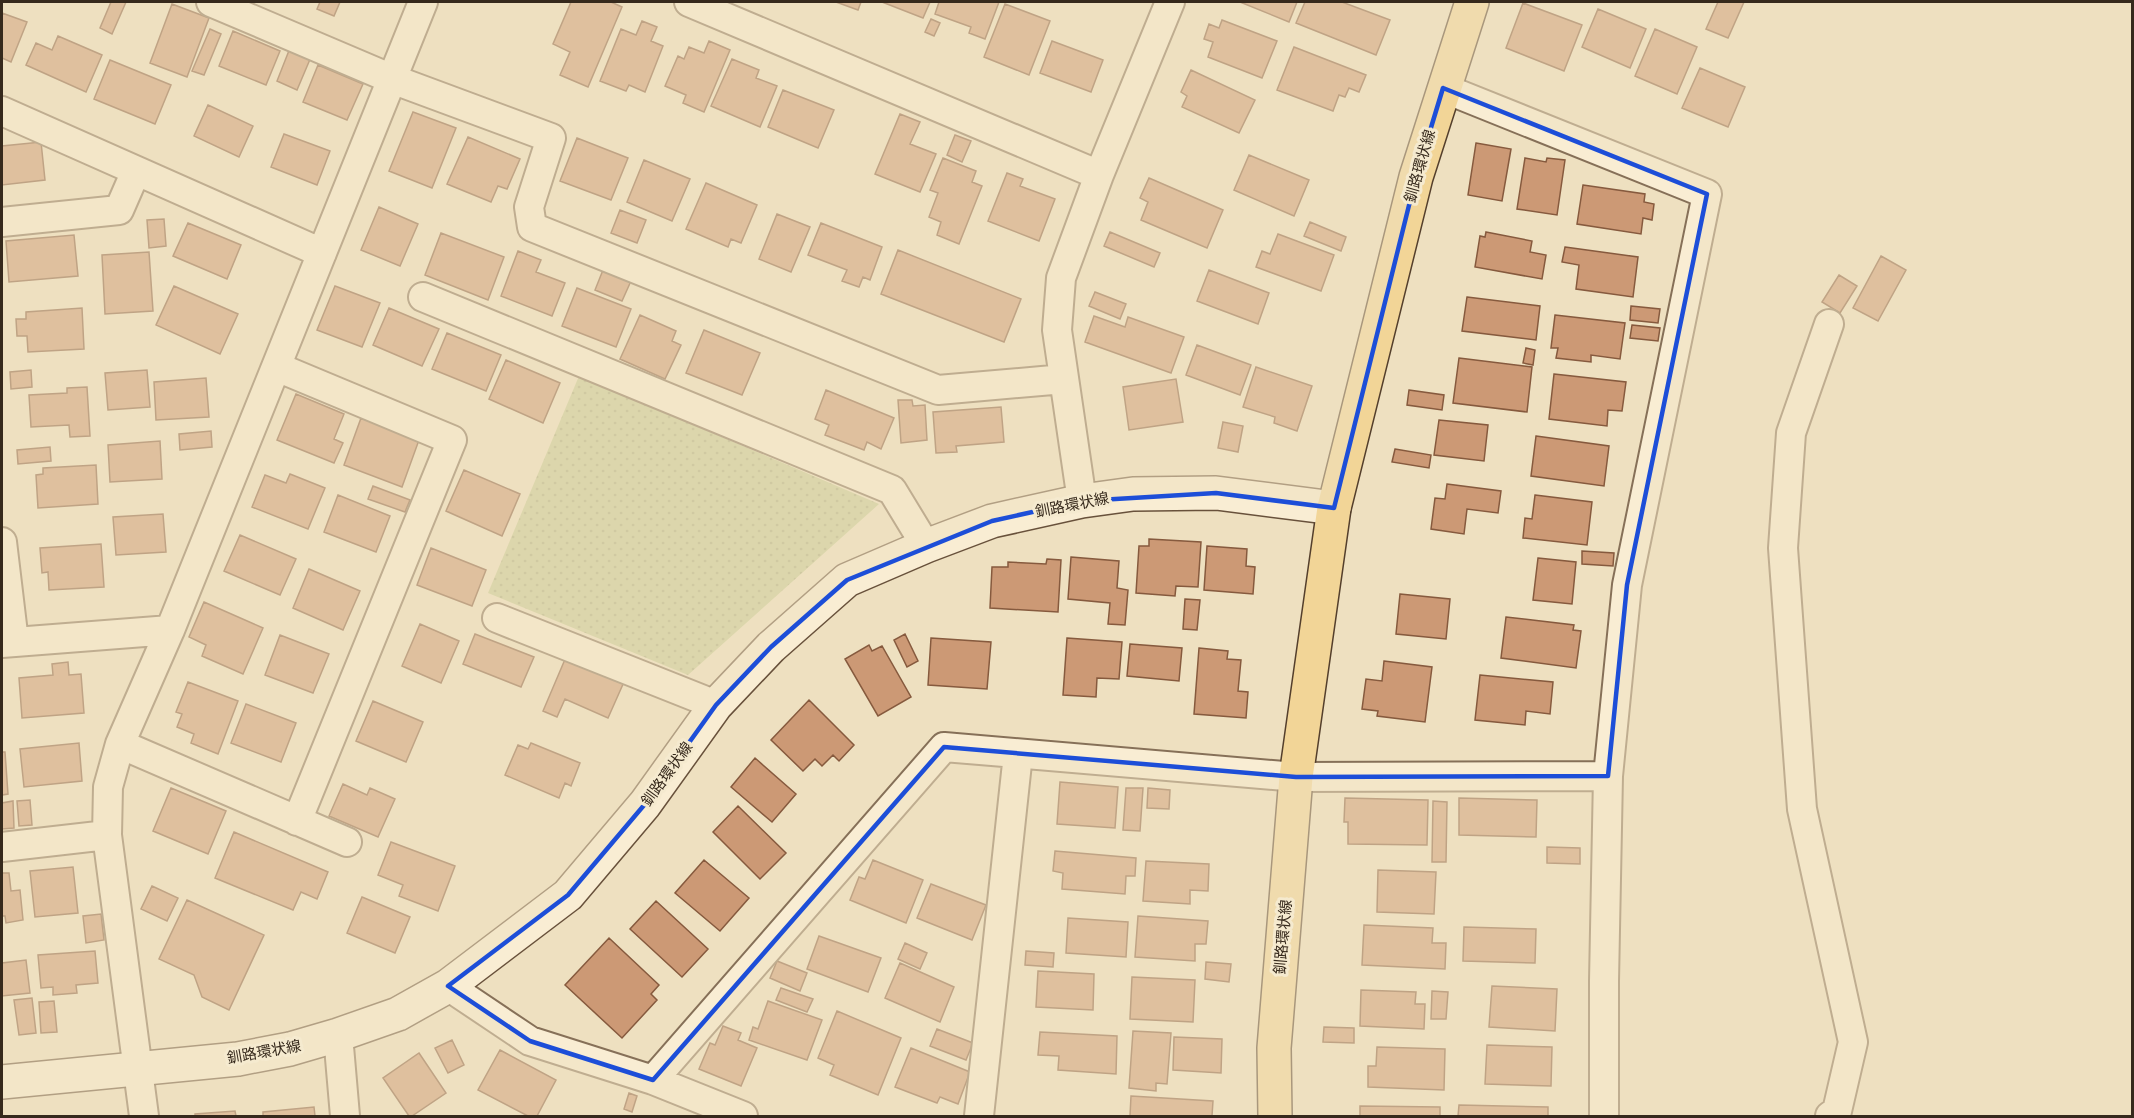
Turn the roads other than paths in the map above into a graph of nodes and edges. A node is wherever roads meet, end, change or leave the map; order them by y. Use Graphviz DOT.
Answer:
graph roads {
  1 [pos="211,2"];
  2 [pos="423,2"];
  3 [pos="689,2"];
  4 [pos="1170,2"];
  5 [pos="1472,2"];
  6 [pos="392,79"];
  7 [pos="1443,88"];
  8 [pos="2,111"];
  9 [pos="136,171"];
  10 [pos="1099,175"];
  11 [pos="2,222"];
  12 [pos="322,253"];
  13 [pos="423,297"];
  14 [pos="1829,324"];
  15 [pos="277,367"];
  16 [pos="1064,379"];
  17 [pos="1082,501"];
  18 [pos="1334,508"];
  19 [pos="2,542"];
  20 [pos="926,546"];
  21 [pos="497,618"];
  22 [pos="170,630"];
  23 [pos="8,643"];
  24 [pos="716,705"];
  25 [pos="120,744"];
  26 [pos="1017,754"];
  27 [pos="1608,776"];
  28 [pos="1296,777"];
  29 [pos="297,821"];
  30 [pos="107,835"];
  31 [pos="347,842"];
  32 [pos="2,847"];
  33 [pos="448,986"];
  34 [pos="338,1035"];
  35 [pos="139,1067"];
  36 [pos="653,1080"];
  37 [pos="2,1082"];
  38 [pos="144,1116"];
  39 [pos="345,1116"];
  40 [pos="743,1116"];
  41 [pos="979,1116"];
  42 [pos="1275,1116"];
  43 [pos="1605,1116"];
  44 [pos="1830,1116"];
  1 -- 6 [label="street"];
  2 -- 6 [label="street"];
  3 -- 10 [label="street"];
  4 -- 10 [label="street"];
  5 -- 7 [label="main road, 釧路環状線"];
  6 -- 12 [label="street"];
  6 -- 16 [label="street"];
  7 -- 18 [label="main road, 釧路環状線"];
  7 -- 27 [label="street"];
  8 -- 9 [label="street"];
  9 -- 11 [label="street"];
  9 -- 12 [label="street"];
  10 -- 16 [label="street"];
  12 -- 15 [label="street"];
  13 -- 20 [label="street"];
  14 -- 44 [label="street"];
  15 -- 22 [label="street"];
  15 -- 29 [label="street"];
  16 -- 17 [label="street"];
  17 -- 18 [label="street, 釧路環状線"];
  17 -- 20 [label="street, 釧路環状線"];
  18 -- 28 [label="main road, 釧路環状線"];
  19 -- 23 [label="street"];
  20 -- 24 [label="street, 釧路環状線"];
  21 -- 24 [label="street"];
  22 -- 23 [label="street"];
  22 -- 25 [label="street"];
  24 -- 33 [label="street, 釧路環状線"];
  25 -- 29 [label="street"];
  25 -- 30 [label="street"];
  26 -- 28 [label="street"];
  26 -- 36 [label="street"];
  26 -- 41 [label="street"];
  27 -- 28 [label="street"];
  27 -- 43 [label="street"];
  28 -- 42 [label="main road, 釧路環状線"];
  29 -- 31 [label="street"];
  30 -- 32 [label="street"];
  30 -- 35 [label="street"];
  33 -- 34 [label="street, 釧路環状線"];
  33 -- 36 [label="street"];
  34 -- 35 [label="street, 釧路環状線"];
  34 -- 39 [label="street"];
  35 -- 37 [label="street, 釧路環状線"];
  35 -- 38 [label="street"];
  36 -- 40 [label="street"];
}
